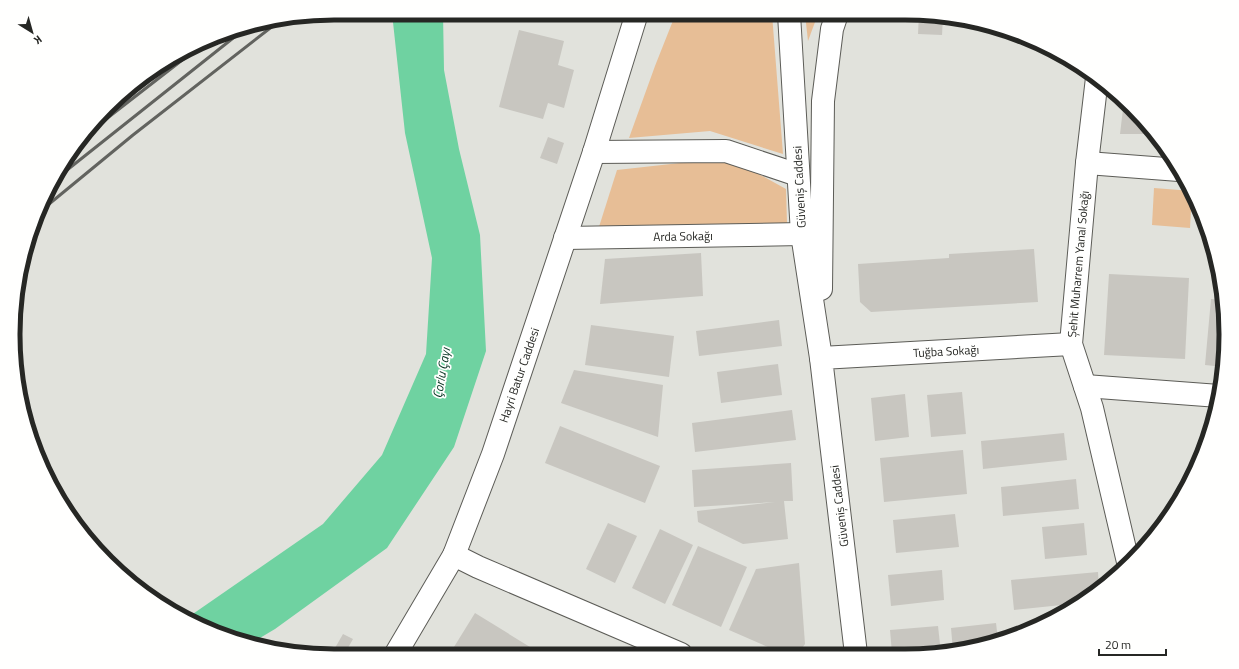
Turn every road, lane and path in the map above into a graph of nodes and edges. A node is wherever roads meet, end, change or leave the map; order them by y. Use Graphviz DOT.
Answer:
graph roads {
  1 [pos="635,20"];
  2 [pos="644,20"];
  3 [pos="789,20"];
  4 [pos="834,20"];
  5 [pos="615,83"];
  6 [pos="1095,85"];
  7 [pos="594,152"];
  8 [pos="1087,162"];
  9 [pos="1172,169"];
  10 [pos="798,175"];
  11 [pos="802,234"];
  12 [pos="565,238"];
  13 [pos="1071,344"];
  14 [pos="821,358"];
  15 [pos="1085,386"];
  16 [pos="1213,396"];
  17 [pos="454,555"];
  18 [pos="1127,557"];
  19 [pos="399,649"];
  20 [pos="670,649"];
  21 [pos="855,649"];
  1 -- 5 [label="street, Hayri Batur Caddesi"];
  2 -- 5 [label="street, Hayri Batur Caddesi"];
  3 -- 10 [label="street, Güveniş Caddesi"];
  4 -- 14 [label="street, Güveniş Caddesi"];
  5 -- 7 [label="street, Hayri Batur Caddesi"];
  6 -- 8 [label="street, Şehit Muharrem Yanal Sokağı"];
  7 -- 10 [label="street"];
  7 -- 12 [label="street, Hayri Batur Caddesi"];
  8 -- 9 [label="street"];
  8 -- 13 [label="street, Şehit Muharrem Yanal Sokağı"];
  10 -- 11 [label="street, Güveniş Caddesi"];
  11 -- 12 [label="street, Arda Sokağı"];
  11 -- 14 [label="street, Güveniş Caddesi"];
  12 -- 17 [label="street, Hayri Batur Caddesi"];
  13 -- 14 [label="street, Tuğba Sokağı"];
  13 -- 15 [label="street, Şehit Muharrem Yanal Sokağı"];
  14 -- 21 [label="street, Güveniş Caddesi"];
  15 -- 16 [label="street"];
  15 -- 18 [label="street, Şehit Muharrem Yanal Sokağı"];
  17 -- 19 [label="street, Hayri Batur Caddesi"];
  17 -- 20 [label="street"];
}
